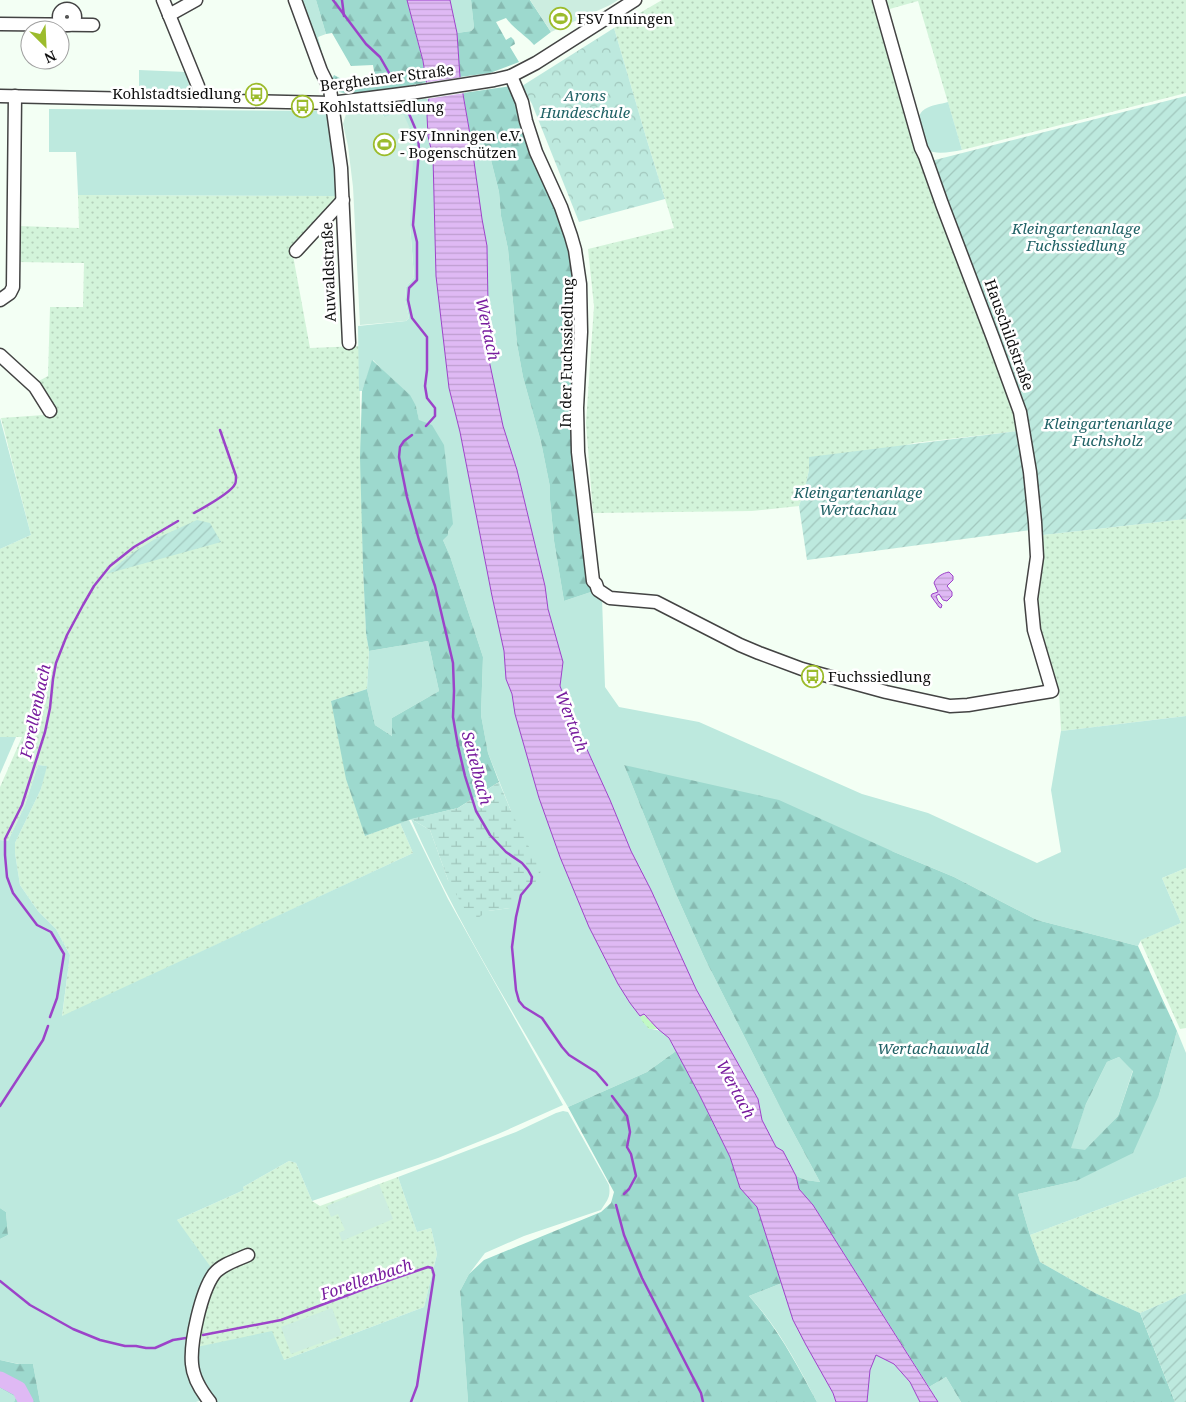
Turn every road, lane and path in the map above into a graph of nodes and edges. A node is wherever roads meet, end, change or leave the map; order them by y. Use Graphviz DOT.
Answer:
graph roads {
  1 [pos="163,0"];
  2 [pos="196,0"];
  3 [pos="295,0"];
  4 [pos="635,0"];
  5 [pos="879,0"];
  6 [pos="66,5"];
  7 [pos="169,15"];
  8 [pos="0,24"];
  9 [pos="20,24"];
  10 [pos="70,24"];
  11 [pos="70,25"];
  12 [pos="93,25"];
  13 [pos="511,76"];
  14 [pos="0,96"];
  15 [pos="15,96"];
  16 [pos="200,100"];
  17 [pos="331,103"];
  18 [pos="342,200"];
  19 [pos="296,251"];
  20 [pos="0,300"];
  21 [pos="348,343"];
  22 [pos="0,355"];
  23 [pos="50,411"];
  24 [pos="1052,691"];
  25 [pos="248,1255"];
  26 [pos="210,1402"];
  1 -- 7 [label="street"];
  2 -- 7 [label="street"];
  3 -- 17 [label="street, Auwaldstraße"];
  4 -- 13 [label="street, Bergheimer Straße"];
  5 -- 24 [label="street, Hauschildstraße"];
  6 -- 10 [label="street"];
  7 -- 16 [label="street"];
  8 -- 9 [label="street"];
  11 -- 12 [label="street"];
  13 -- 17 [label="street, Bergheimer Straße"];
  13 -- 24 [label="street, In der Fuchssiedlung"];
  14 -- 15 [label="street, Bergheimer Straße"];
  15 -- 16 [label="street, Bergheimer Straße"];
  15 -- 20 [label="street"];
  16 -- 17 [label="street, Bergheimer Straße"];
  17 -- 18 [label="street, Auwaldstraße"];
  18 -- 19 [label="street, Auwaldstraße"];
  18 -- 21 [label="street, Auwaldstraße"];
  22 -- 23 [label="street"];
  25 -- 26 [label="street"];
}
